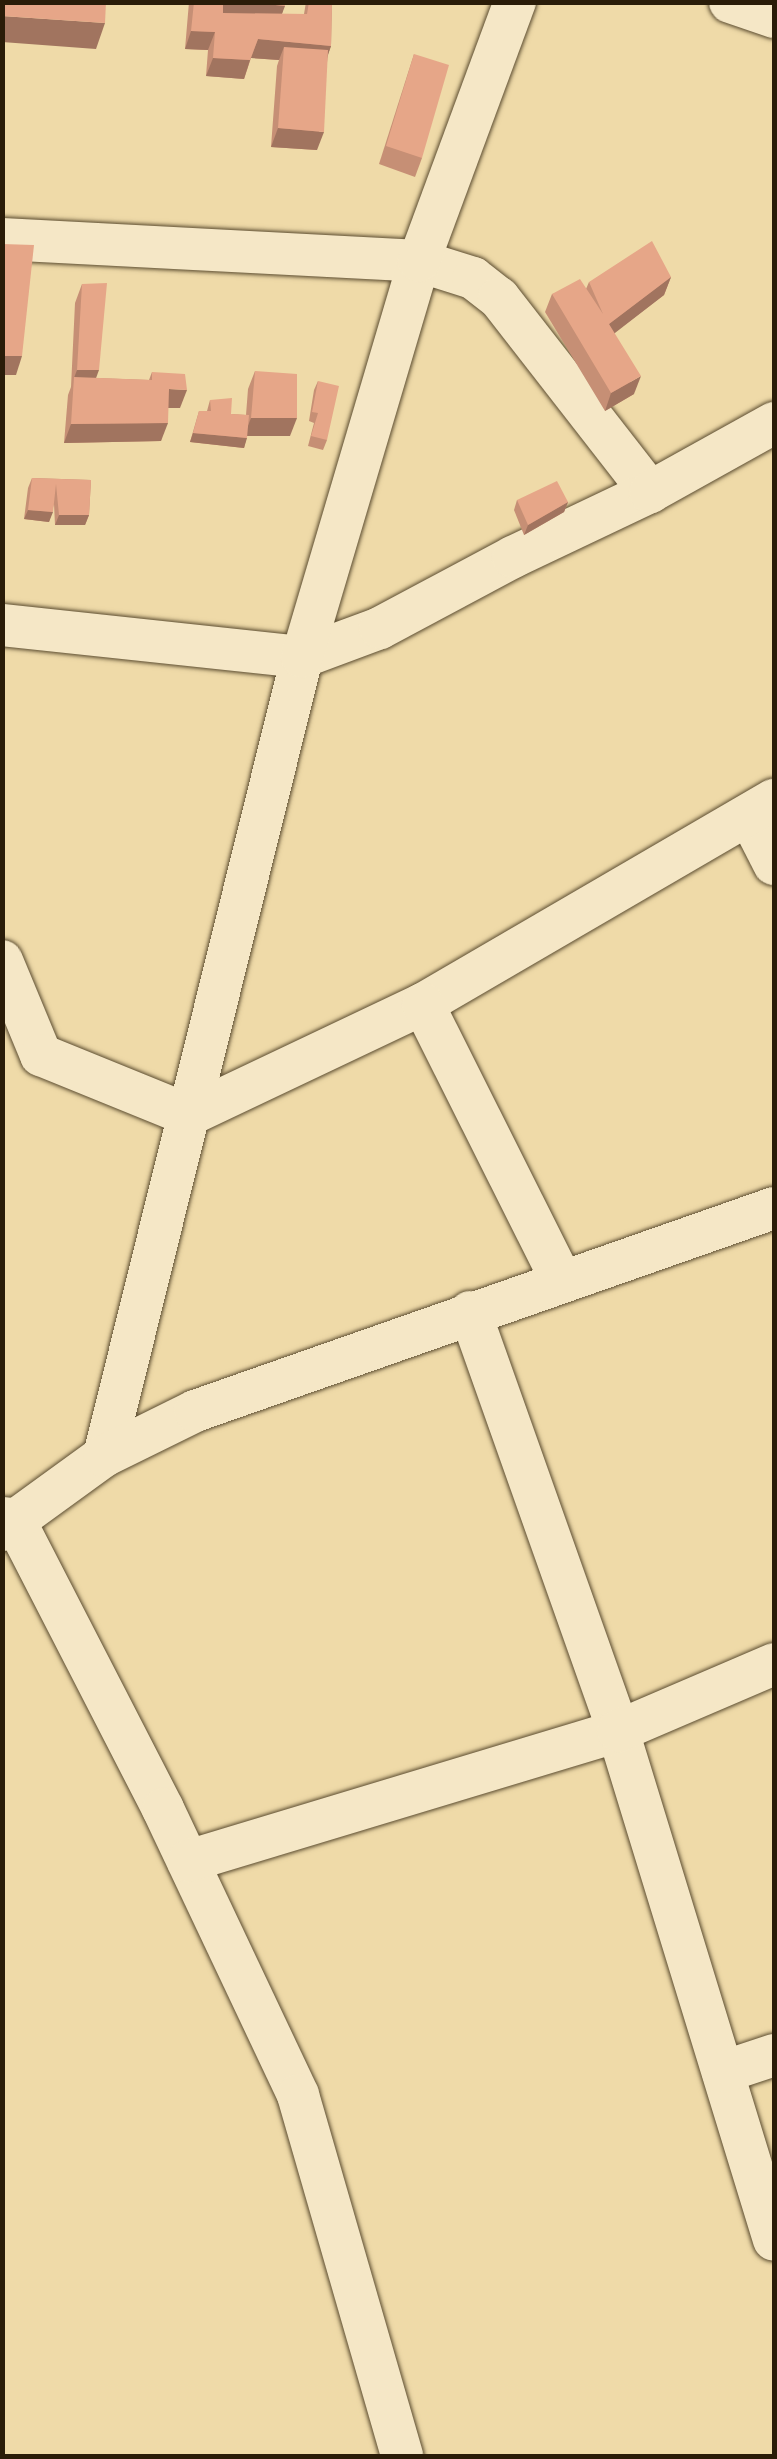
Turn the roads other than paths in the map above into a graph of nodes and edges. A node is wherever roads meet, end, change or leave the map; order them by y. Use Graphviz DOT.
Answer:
graph roads {
  1 [pos="515,2"];
  2 [pos="730,2"];
  3 [pos="774,17"];
  4 [pos="2,240"];
  5 [pos="419,261"];
  6 [pos="774,422"];
  7 [pos="650,492"];
  8 [pos="2,624"];
  9 [pos="302,657"];
  10 [pos="762,808"];
  11 [pos="774,864"];
  12 [pos="2,961"];
  13 [pos="423,1004"];
  14 [pos="22,1052"];
  15 [pos="190,1116"];
  16 [pos="774,1208"];
  17 [pos="562,1281"];
  18 [pos="470,1312"];
  19 [pos="104,1456"];
  20 [pos="6,1522"];
  21 [pos="774,1664"];
  22 [pos="618,1731"];
  23 [pos="188,1861"];
  24 [pos="774,2056"];
  25 [pos="723,2072"];
  26 [pos="774,2240"];
  27 [pos="402,2456"];
  1 -- 5 [label="street"];
  2 -- 3 [label="street"];
  4 -- 5 [label="street"];
  5 -- 7 [label="street"];
  5 -- 9 [label="street"];
  6 -- 7 [label="street"];
  7 -- 9 [label="street"];
  8 -- 9 [label="street"];
  9 -- 15 [label="street"];
  10 -- 11 [label="street"];
  10 -- 13 [label="street"];
  12 -- 14 [label="street"];
  13 -- 15 [label="street"];
  13 -- 17 [label="street"];
  14 -- 15 [label="street"];
  15 -- 19 [label="street"];
  16 -- 17 [label="street"];
  17 -- 18 [label="street"];
  18 -- 19 [label="street"];
  18 -- 22 [label="street"];
  19 -- 20 [label="street"];
  20 -- 23 [label="street"];
  21 -- 22 [label="street"];
  22 -- 23 [label="street"];
  22 -- 25 [label="street"];
  23 -- 27 [label="street"];
  24 -- 25 [label="street"];
  25 -- 26 [label="street"];
}
